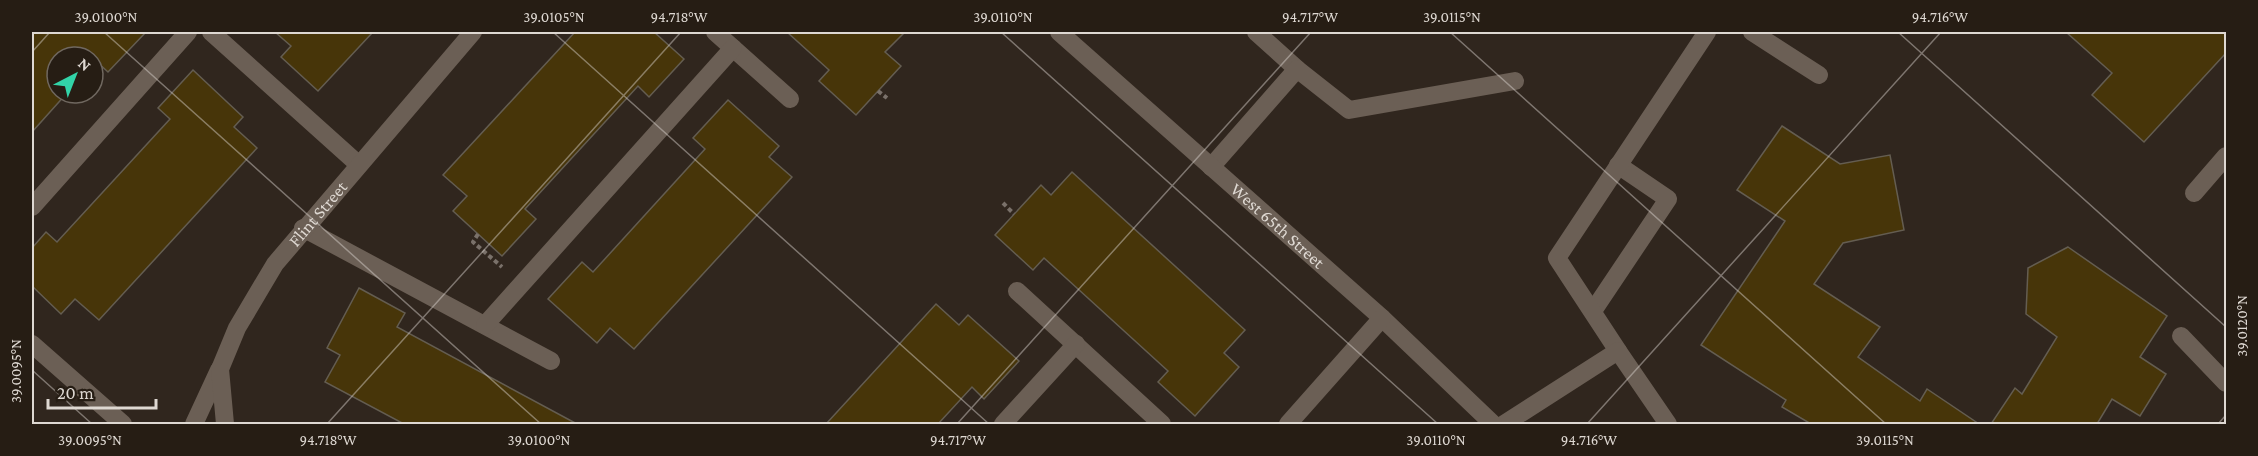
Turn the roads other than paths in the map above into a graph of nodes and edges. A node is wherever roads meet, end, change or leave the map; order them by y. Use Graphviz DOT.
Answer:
graph roads {
  1 [pos="188,32"];
  2 [pos="211,32"];
  3 [pos="473,32"];
  4 [pos="715,32"];
  5 [pos="1059,32"];
  6 [pos="1256,32"];
  7 [pos="1707,32"];
  8 [pos="1752,32"];
  9 [pos="733,48"];
  10 [pos="1298,69"];
  11 [pos="1819,75"];
  12 [pos="1515,81"];
  13 [pos="790,99"];
  14 [pos="2226,156"];
  15 [pos="358,164"];
  16 [pos="1618,165"];
  17 [pos="1211,166"];
  18 [pos="2194,192"];
  19 [pos="32,207"];
  20 [pos="303,228"];
  21 [pos="1017,291"];
  22 [pos="1593,310"];
  23 [pos="1382,318"];
  24 [pos="484,325"];
  25 [pos="2181,336"];
  26 [pos="32,344"];
  27 [pos="1076,344"];
  28 [pos="1618,351"];
  29 [pos="551,361"];
  30 [pos="220,369"];
  31 [pos="2226,383"];
  32 [pos="123,424"];
  33 [pos="194,424"];
  34 [pos="225,424"];
  35 [pos="1004,424"];
  36 [pos="1162,424"];
  37 [pos="1288,424"];
  38 [pos="1493,424"];
  39 [pos="1504,424"];
  40 [pos="1668,424"];
  1 -- 19 [label="street"];
  2 -- 15 [label="street"];
  3 -- 15 [label="street, Flint Street"];
  4 -- 9 [label="street"];
  5 -- 17 [label="street, West 65th Street"];
  6 -- 10 [label="street"];
  7 -- 16 [label="street"];
  8 -- 11 [label="street"];
  9 -- 13 [label="street"];
  9 -- 24 [label="street"];
  10 -- 12 [label="street"];
  10 -- 17 [label="street"];
  14 -- 18 [label="street"];
  15 -- 20 [label="street, Flint Street"];
  16 -- 22 [label="street"];
  16 -- 22 [label="street"];
  17 -- 23 [label="street, West 65th Street"];
  20 -- 24 [label="street"];
  20 -- 30 [label="street, Flint Street"];
  21 -- 27 [label="street"];
  22 -- 28 [label="street"];
  23 -- 37 [label="street"];
  23 -- 38 [label="street, West 65th Street"];
  24 -- 29 [label="street"];
  25 -- 31 [label="street"];
  26 -- 32 [label="street"];
  27 -- 35 [label="street"];
  27 -- 36 [label="street"];
  28 -- 39 [label="street"];
  28 -- 40 [label="street"];
  30 -- 33 [label="street"];
  30 -- 34 [label="street, Flint Street"];
}
